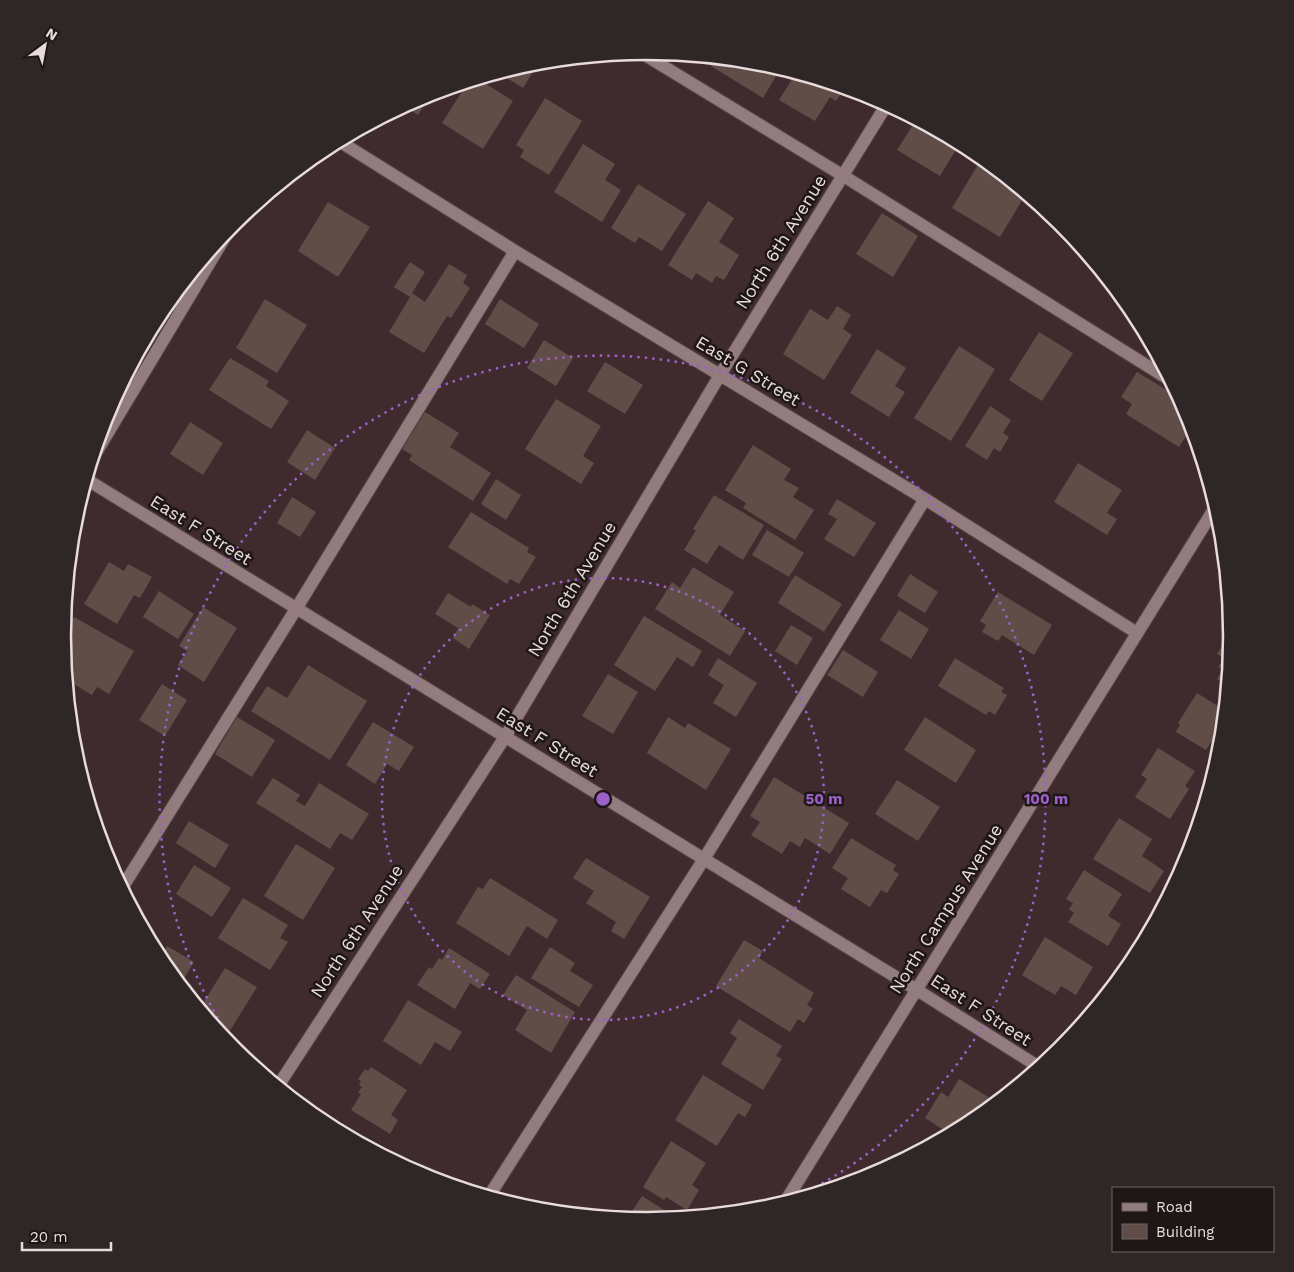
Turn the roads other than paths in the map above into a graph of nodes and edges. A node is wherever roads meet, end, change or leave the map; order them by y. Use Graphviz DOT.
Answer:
graph roads {
  1 [pos="653,60"];
  2 [pos="883,111"];
  3 [pos="346,145"];
  4 [pos="842,175"];
  5 [pos="515,251"];
  6 [pos="213,257"];
  7 [pos="1160,374"];
  8 [pos="720,375"];
  9 [pos="110,429"];
  10 [pos="92,483"];
  11 [pos="925,499"];
  12 [pos="1210,516"];
  13 [pos="296,609"];
  14 [pos="1137,634"];
  15 [pos="505,737"];
  16 [pos="704,859"];
  17 [pos="126,882"];
  18 [pos="917,990"];
  19 [pos="1032,1064"];
  20 [pos="281,1081"];
  21 [pos="493,1190"];
  22 [pos="789,1194"];
  1 -- 4 [label="street"];
  2 -- 4 [label="street, North 6th Avenue"];
  3 -- 5 [label="street, East G Street"];
  4 -- 7 [label="street"];
  4 -- 8 [label="street, North 6th Avenue"];
  5 -- 8 [label="street, East G Street"];
  5 -- 13 [label="street"];
  6 -- 9 [label="street"];
  8 -- 11 [label="street, East G Street"];
  8 -- 15 [label="street, North 6th Avenue"];
  10 -- 13 [label="street, East F Street"];
  11 -- 14 [label="street, East G Street"];
  11 -- 16 [label="street"];
  12 -- 14 [label="street, North Campus Avenue"];
  13 -- 15 [label="street, East F Street"];
  13 -- 17 [label="street"];
  14 -- 18 [label="street, North Campus Avenue"];
  15 -- 16 [label="street, East F Street"];
  15 -- 20 [label="street, North 6th Avenue"];
  16 -- 18 [label="street, East F Street"];
  16 -- 21 [label="street"];
  18 -- 19 [label="street, East F Street"];
  18 -- 22 [label="street, North Campus Avenue"];
}
